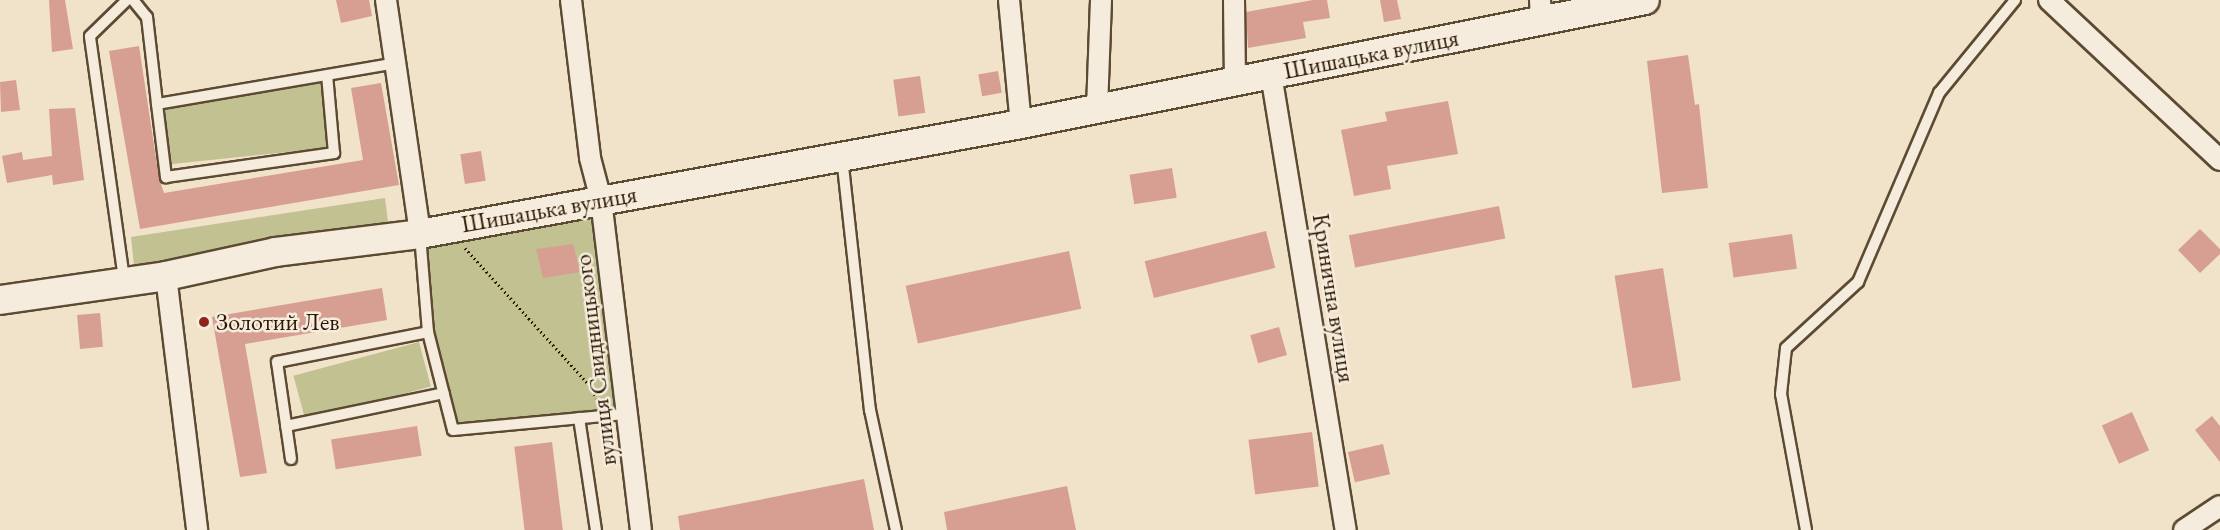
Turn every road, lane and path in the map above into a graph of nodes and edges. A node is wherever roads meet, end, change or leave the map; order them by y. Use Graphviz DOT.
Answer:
graph roads {
  1 [pos="127,0"];
  2 [pos="133,0"];
  3 [pos="386,0"];
  4 [pos="573,0"];
  5 [pos="1010,0"];
  6 [pos="1101,0"];
  7 [pos="1234,0"];
  8 [pos="1646,0"];
  9 [pos="2015,0"];
  10 [pos="2049,0"];
  11 [pos="1541,11"];
  12 [pos="396,63"];
  13 [pos="1271,74"];
  14 [pos="327,75"];
  15 [pos="1235,81"];
  16 [pos="156,104"];
  17 [pos="1097,109"];
  18 [pos="1021,124"];
  19 [pos="842,157"];
  20 [pos="2220,160"];
  21 [pos="599,192"];
  22 [pos="420,234"];
  23 [pos="464,248"];
  24 [pos="166,276"];
  25 [pos="124,279"];
  26 [pos="0,300"];
  27 [pos="428,332"];
  28 [pos="444,393"];
  29 [pos="627,414"];
  30 [pos="607,416"];
  31 [pos="579,418"];
  32 [pos="286,426"];
  33 [pos="291,459"];
  34 [pos="2220,506"];
  35 [pos="197,530"];
  36 [pos="596,530"];
  37 [pos="641,530"];
  38 [pos="896,530"];
  39 [pos="1346,530"];
  40 [pos="1806,530"];
  41 [pos="2184,530"];
  1 -- 25 [label="lane"];
  2 -- 16 [label="lane"];
  3 -- 12 [label="street"];
  4 -- 21 [label="street, вулиця Свидницького"];
  5 -- 18 [label="street"];
  6 -- 17 [label="street"];
  7 -- 15 [label="street"];
  8 -- 11 [label="street, Шишацька вулиця"];
  9 -- 40 [label="lane"];
  10 -- 20 [label="street"];
  11 -- 13 [label="street, Шишацька вулиця"];
  12 -- 14 [label="lane"];
  12 -- 22 [label="street"];
  13 -- 15 [label="street, Шишацька вулиця"];
  13 -- 39 [label="street, Кринична вулиця"];
  14 -- 16 [label="lane"];
  14 -- 16 [label="lane"];
  15 -- 17 [label="street, Шишацька вулиця"];
  17 -- 18 [label="street, Шишацька вулиця"];
  18 -- 19 [label="street, Шишацька вулиця"];
  19 -- 21 [label="street, Шишацька вулиця"];
  19 -- 38 [label="lane"];
  21 -- 22 [label="street, Шишацька вулиця"];
  21 -- 29 [label="street, вулиця Свидницького"];
  22 -- 24 [label="street, Шишацька вулиця"];
  22 -- 27 [label="lane"];
  23 -- 30 [label="path"];
  24 -- 25 [label="street, Шишацька вулиця"];
  24 -- 35 [label="street"];
  25 -- 26 [label="street, Шишацька вулиця"];
  27 -- 28 [label="lane"];
  27 -- 32 [label="lane"];
  28 -- 31 [label="lane"];
  28 -- 32 [label="lane"];
  29 -- 30 [label="lane"];
  29 -- 37 [label="street, вулиця Свидницького"];
  30 -- 31 [label="lane"];
  31 -- 36 [label="lane"];
  32 -- 33 [label="lane"];
  34 -- 41 [label="street"];
}
